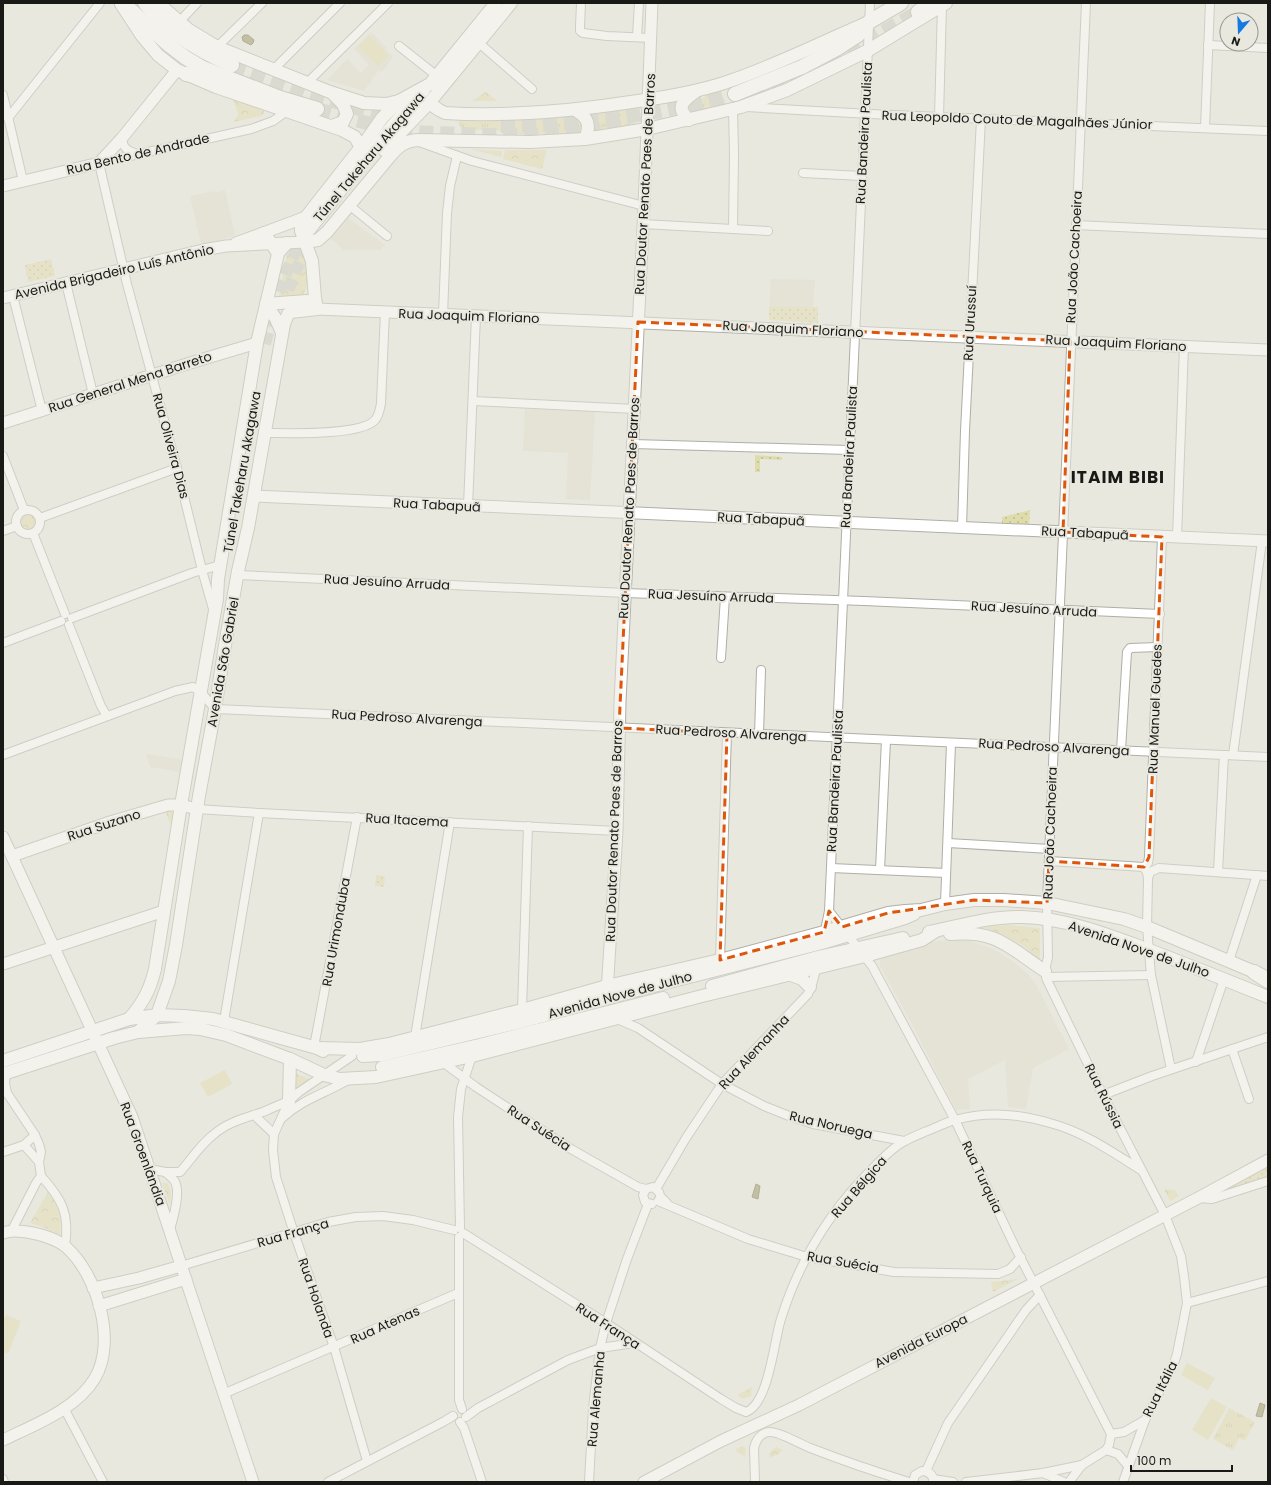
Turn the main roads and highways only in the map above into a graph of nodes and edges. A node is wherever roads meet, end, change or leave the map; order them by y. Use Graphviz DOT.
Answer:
graph roads {
  1 [pos="122,3"];
  2 [pos="145,3"];
  3 [pos="158,3"];
  4 [pos="496,3"];
  5 [pos="512,3"];
  6 [pos="901,3"];
  7 [pos="940,4"];
  8 [pos="918,12"];
  9 [pos="869,22"];
  10 [pos="232,65"];
  11 [pos="182,72"];
  12 [pos="434,80"];
  13 [pos="698,91"];
  14 [pos="330,92"];
  15 [pos="735,94"];
  16 [pos="399,101"];
  17 [pos="275,102"];
  18 [pos="429,103"];
  19 [pos="317,109"];
  20 [pos="575,110"];
  21 [pos="689,120"];
  22 [pos="332,126"];
  23 [pos="585,139"];
  24 [pos="361,148"];
  25 [pos="264,233"];
  26 [pos="305,242"];
  27 [pos="287,243"];
  28 [pos="275,248"];
  29 [pos="316,303"];
  30 [pos="266,304"];
  31 [pos="282,333"];
  32 [pos="265,344"];
  33 [pos="238,573"];
  34 [pos="216,599"];
  35 [pos="933,933"];
  36 [pos="823,938"];
  37 [pos="817,962"];
  38 [pos="1254,972"];
  39 [pos="1045,974"];
  40 [pos="791,975"];
  41 [pos="1268,977"];
  42 [pos="1268,981"];
  43 [pos="810,987"];
  44 [pos="607,992"];
  45 [pos="1268,997"];
  46 [pos="163,998"];
  47 [pos="157,1015"];
  48 [pos="615,1015"];
  49 [pos="184,1016"];
  50 [pos="129,1019"];
  51 [pos="138,1032"];
  52 [pos="316,1048"];
  53 [pos="290,1059"];
  54 [pos="4,1069"];
  55 [pos="349,1079"];
  56 [pos="289,1101"];
  1 -- 11 [label="main road"];
  1 -- 17 [label="highway"];
  2 -- 10 [label="highway"];
  3 -- 14 [label="main road"];
  4 -- 12 [label="main road, Túnel Takeharu Akagawa"];
  5 -- 18 [label="main road, Túnel Takeharu Akagawa"];
  6 -- 9 [label="highway"];
  7 -- 8 [label="highway"];
  7 -- 21 [label="main road"];
  9 -- 13 [label="main road"];
  9 -- 15 [label="highway"];
  11 -- 17 [label="highway"];
  12 -- 16 [label="main road"];
  12 -- 18 [label="main road, Túnel Takeharu Akagawa"];
  13 -- 20 [label="main road"];
  13 -- 21 [label="main road"];
  14 -- 16 [label="main road"];
  14 -- 22 [label="main road"];
  16 -- 24 [label="main road"];
  17 -- 19 [label="highway"];
  17 -- 22 [label="main road"];
  18 -- 20 [label="main road"];
  20 -- 23 [label="main road"];
  21 -- 23 [label="main road"];
  22 -- 24 [label="main road"];
  23 -- 26 [label="main road"];
  24 -- 26 [label="main road"];
  25 -- 28 [label="main road"];
  26 -- 29 [label="main road"];
  27 -- 28 [label="main road"];
  28 -- 30 [label="main road, Avenida São Gabriel"];
  29 -- 30 [label="main road"];
  29 -- 31 [label="main road, Avenida São Gabriel"];
  30 -- 31 [label="main road"];
  30 -- 32 [label="main road, Avenida São Gabriel"];
  31 -- 32 [label="main road"];
  31 -- 33 [label="main road, Avenida São Gabriel"];
  32 -- 33 [label="main road, Túnel Takeharu Akagawa"];
  32 -- 34 [label="main road, Avenida São Gabriel"];
  32 -- 34 [label="main road, Túnel Takeharu Akagawa"];
  33 -- 46 [label="main road, Avenida São Gabriel"];
  34 -- 50 [label="main road, Avenida São Gabriel"];
  35 -- 37 [label="main road, Avenida Nove de Julho"];
  35 -- 39 [label="main road"];
  35 -- 45 [label="main road, Avenida Nove de Julho"];
  36 -- 38 [label="main road, Avenida Nove de Julho"];
  36 -- 44 [label="main road, Avenida Nove de Julho"];
  36 -- 44 [label="main road, Avenida Nove de Julho"];
  37 -- 40 [label="main road, Avenida Nove de Julho"];
  37 -- 48 [label="main road, Avenida Nove de Julho"];
  38 -- 41 [label="main road, Avenida Nove de Julho"];
  38 -- 42 [label="highway"];
  40 -- 43 [label="main road"];
  40 -- 48 [label="main road, Avenida Nove de Julho"];
  44 -- 52 [label="main road, Avenida Nove de Julho"];
  44 -- 52 [label="main road, Avenida Nove de Julho"];
  46 -- 47 [label="main road, Avenida São Gabriel"];
  46 -- 49 [label="main road"];
  47 -- 49 [label="main road, Avenida Nove de Julho"];
  47 -- 50 [label="main road, Avenida Nove de Julho"];
  47 -- 51 [label="main road, Avenida São Gabriel"];
  48 -- 55 [label="main road, Avenida Nove de Julho"];
  48 -- 55 [label="main road, Avenida Nove de Julho"];
  49 -- 52 [label="main road, Avenida Nove de Julho"];
  50 -- 54 [label="main road, Avenida Nove de Julho"];
  51 -- 53 [label="main road, Avenida Nove de Julho"];
  51 -- 54 [label="main road, Avenida Nove de Julho"];
  53 -- 55 [label="main road, Avenida Nove de Julho"];
  53 -- 56 [label="main road"];
}
